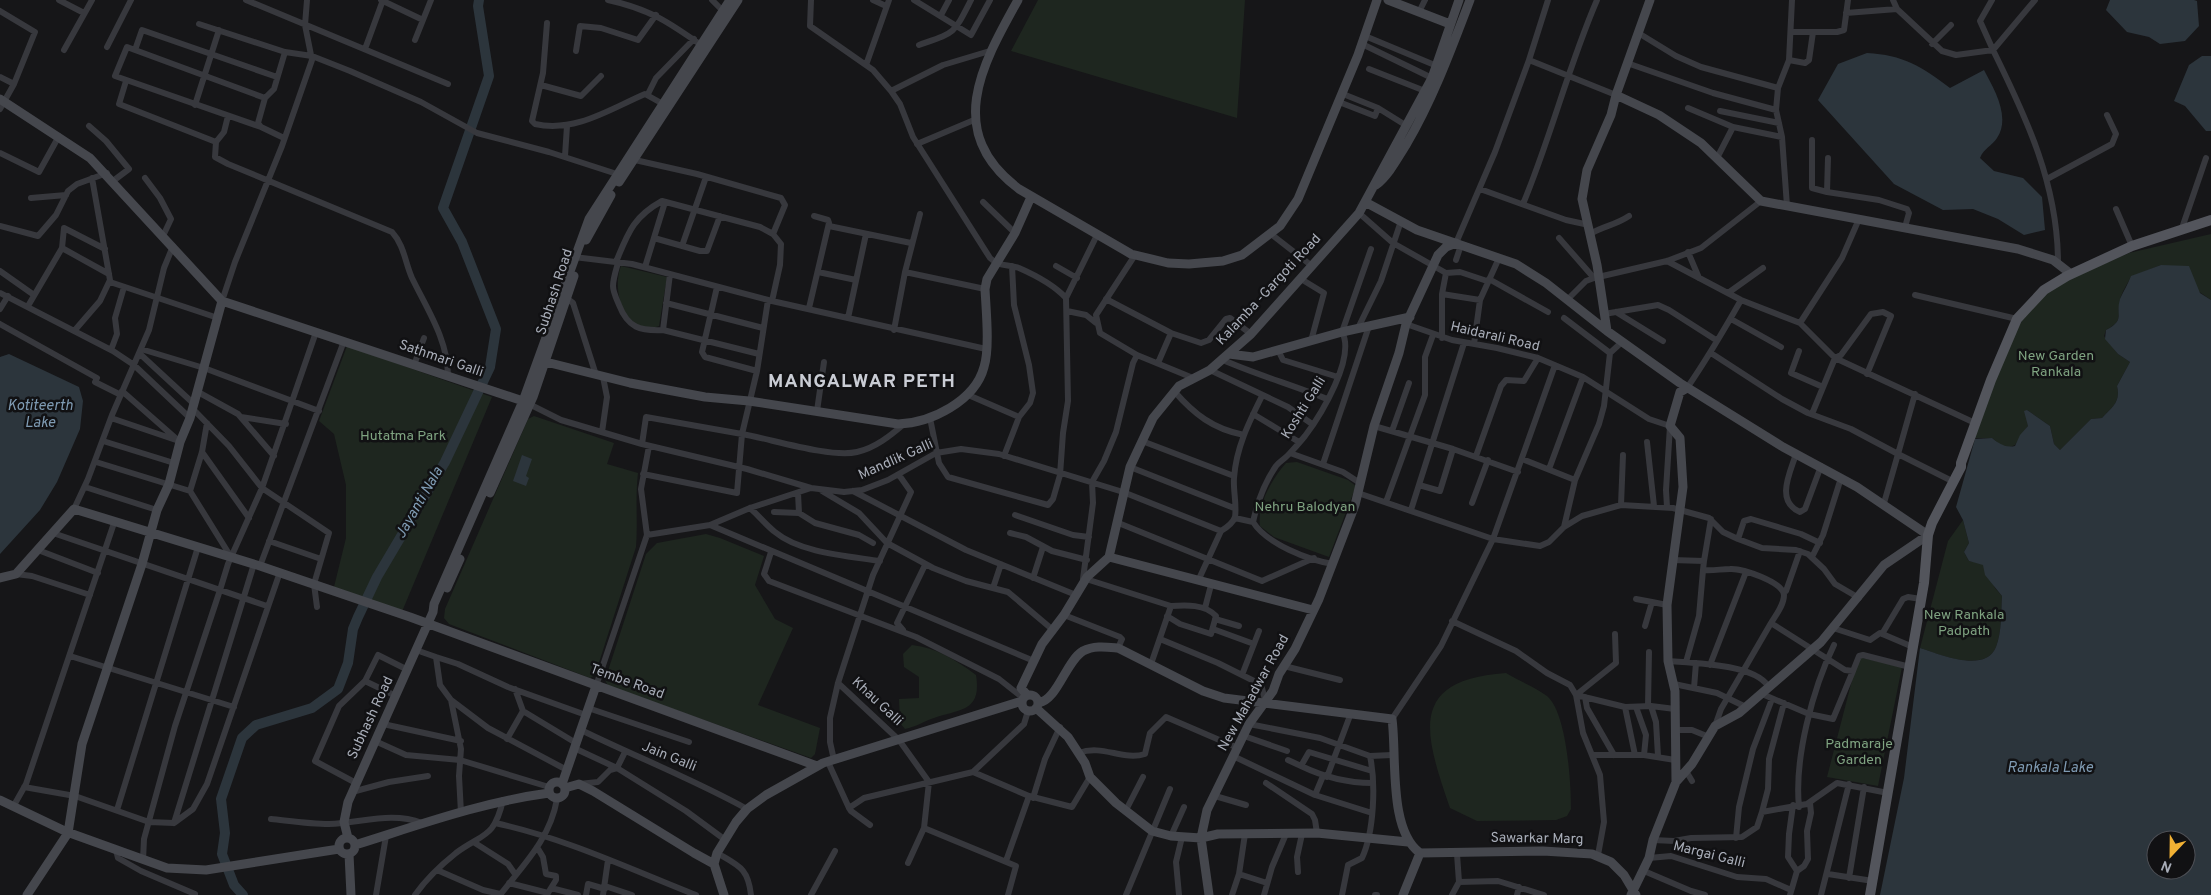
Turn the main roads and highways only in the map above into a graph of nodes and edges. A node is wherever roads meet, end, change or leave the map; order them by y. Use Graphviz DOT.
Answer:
graph roads {
  1 [pos="2211,220"];
  2 [pos="1870,895"];
  1 -- 2 [label="main road"];
}
